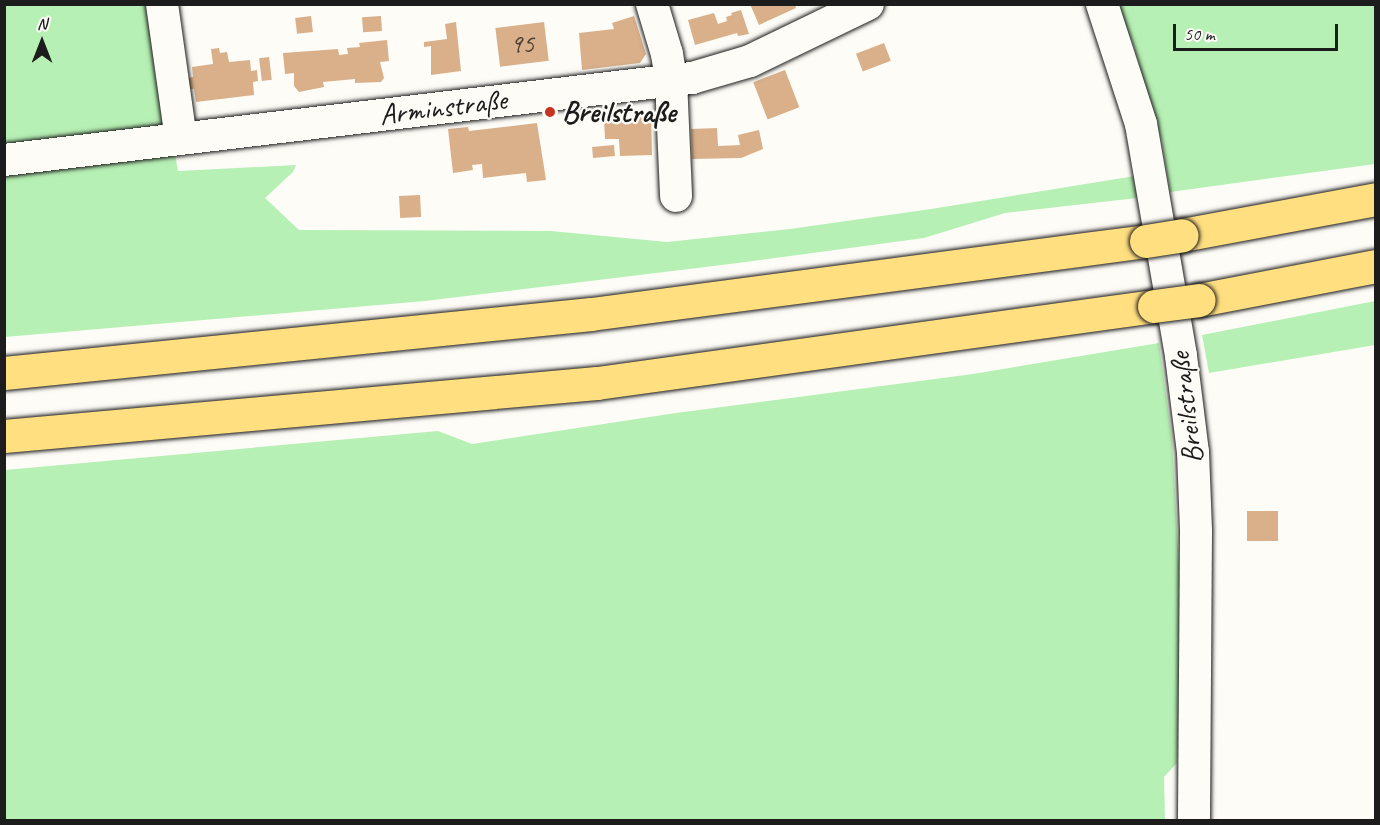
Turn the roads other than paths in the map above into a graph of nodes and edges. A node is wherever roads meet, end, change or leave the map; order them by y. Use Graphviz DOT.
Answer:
graph roads {
  1 [pos="162,4"];
  2 [pos="652,4"];
  3 [pos="868,4"];
  4 [pos="1102,4"];
  5 [pos="671,80"];
  6 [pos="181,139"];
  7 [pos="4,160"];
  8 [pos="676,196"];
  9 [pos="1376,200"];
  10 [pos="1376,266"];
  11 [pos="4,374"];
  12 [pos="4,436"];
  13 [pos="1194,820"];
  1 -- 6 [label="street"];
  2 -- 5 [label="street"];
  3 -- 5 [label="street, Arminstraße"];
  4 -- 13 [label="street, Breilstraße"];
  5 -- 6 [label="street, Arminstraße"];
  5 -- 8 [label="street"];
  6 -- 7 [label="street, Arminstraße"];
  9 -- 11 [label="highway, bridge"];
  10 -- 12 [label="highway, bridge"];
}
